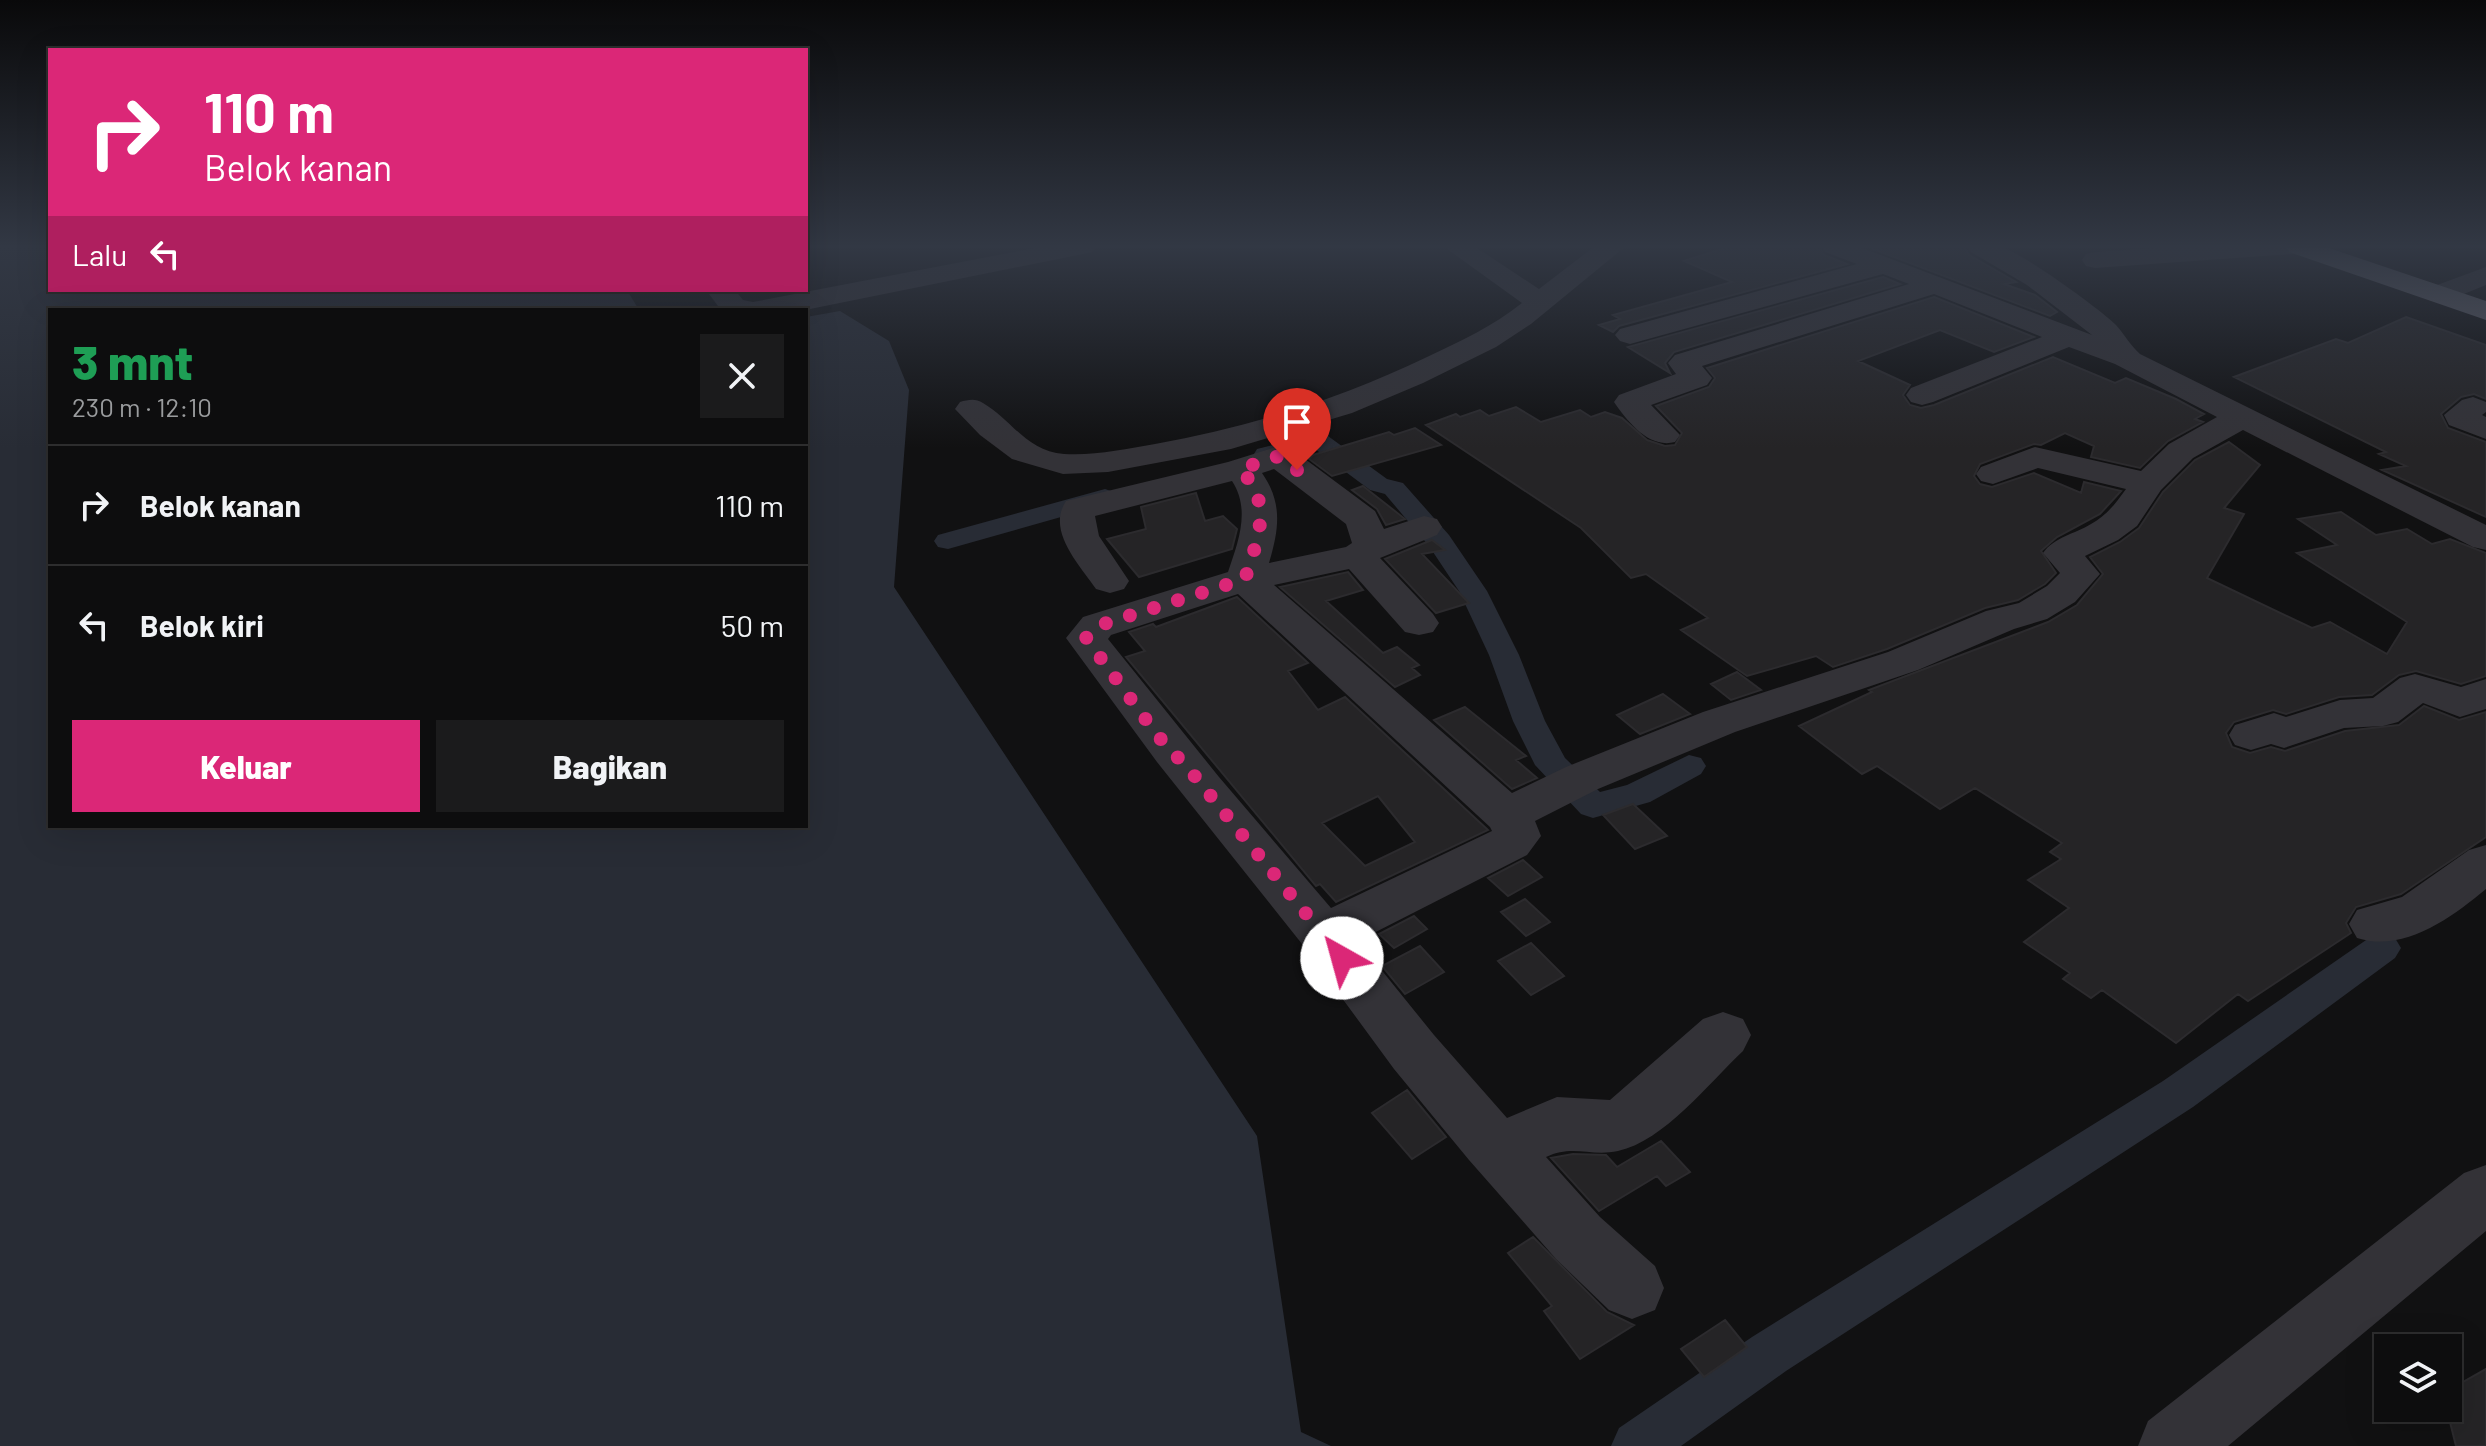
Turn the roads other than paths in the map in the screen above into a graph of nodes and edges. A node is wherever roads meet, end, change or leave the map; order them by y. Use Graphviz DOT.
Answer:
graph roads {
  1 [pos="1526,313"];
  2 [pos="1709,313"];
  3 [pos="1842,313"];
  4 [pos="2008,313"];
  5 [pos="2084,313"];
  6 [pos="1630,335"];
  7 [pos="2068,337"];
  8 [pos="2129,360"];
  9 [pos="1922,395"];
  10 [pos="971,409"];
  11 [pos="2243,416"];
  12 [pos="1392,420"];
  13 [pos="1663,435"];
  14 [pos="1279,456"];
  15 [pos="1240,469"];
  16 [pos="1993,474"];
  17 [pos="2148,483"];
  18 [pos="1424,527"];
  19 [pos="2486,539"];
  20 [pos="1365,551"];
  21 [pos="1245,579"];
  22 [pos="1110,581"];
  23 [pos="1419,623"];
  24 [pos="2486,693"];
  25 [pos="2251,735"];
  26 [pos="1507,815"];
  27 [pos="2486,863"];
  28 [pos="2375,924"];
  29 [pos="1324,935"];
  30 [pos="1723,1035"];
  31 [pos="1501,1150"];
  32 [pos="2486,1193"];
  33 [pos="1632,1288"];
  34 [pos="2173,1446"];
  1 -- 10 [label="street"];
  2 -- 6 [label="street"];
  3 -- 13 [label="street"];
  4 -- 7 [label="street"];
  5 -- 8 [label="street"];
  7 -- 8 [label="street"];
  7 -- 9 [label="street"];
  8 -- 11 [label="street"];
  11 -- 17 [label="street"];
  11 -- 19 [label="street"];
  12 -- 14 [label="street"];
  14 -- 15 [label="street"];
  14 -- 20 [label="street"];
  15 -- 21 [label="street"];
  15 -- 22 [label="street"];
  16 -- 17 [label="street"];
  17 -- 26 [label="street"];
  18 -- 20 [label="street"];
  20 -- 21 [label="street"];
  20 -- 23 [label="street"];
  21 -- 26 [label="street"];
  21 -- 29 [label="street"];
  24 -- 25 [label="street"];
  26 -- 29 [label="street"];
  27 -- 28 [label="street"];
  29 -- 31 [label="street"];
  30 -- 31 [label="street"];
  31 -- 33 [label="street"];
  32 -- 34 [label="street"];
}
